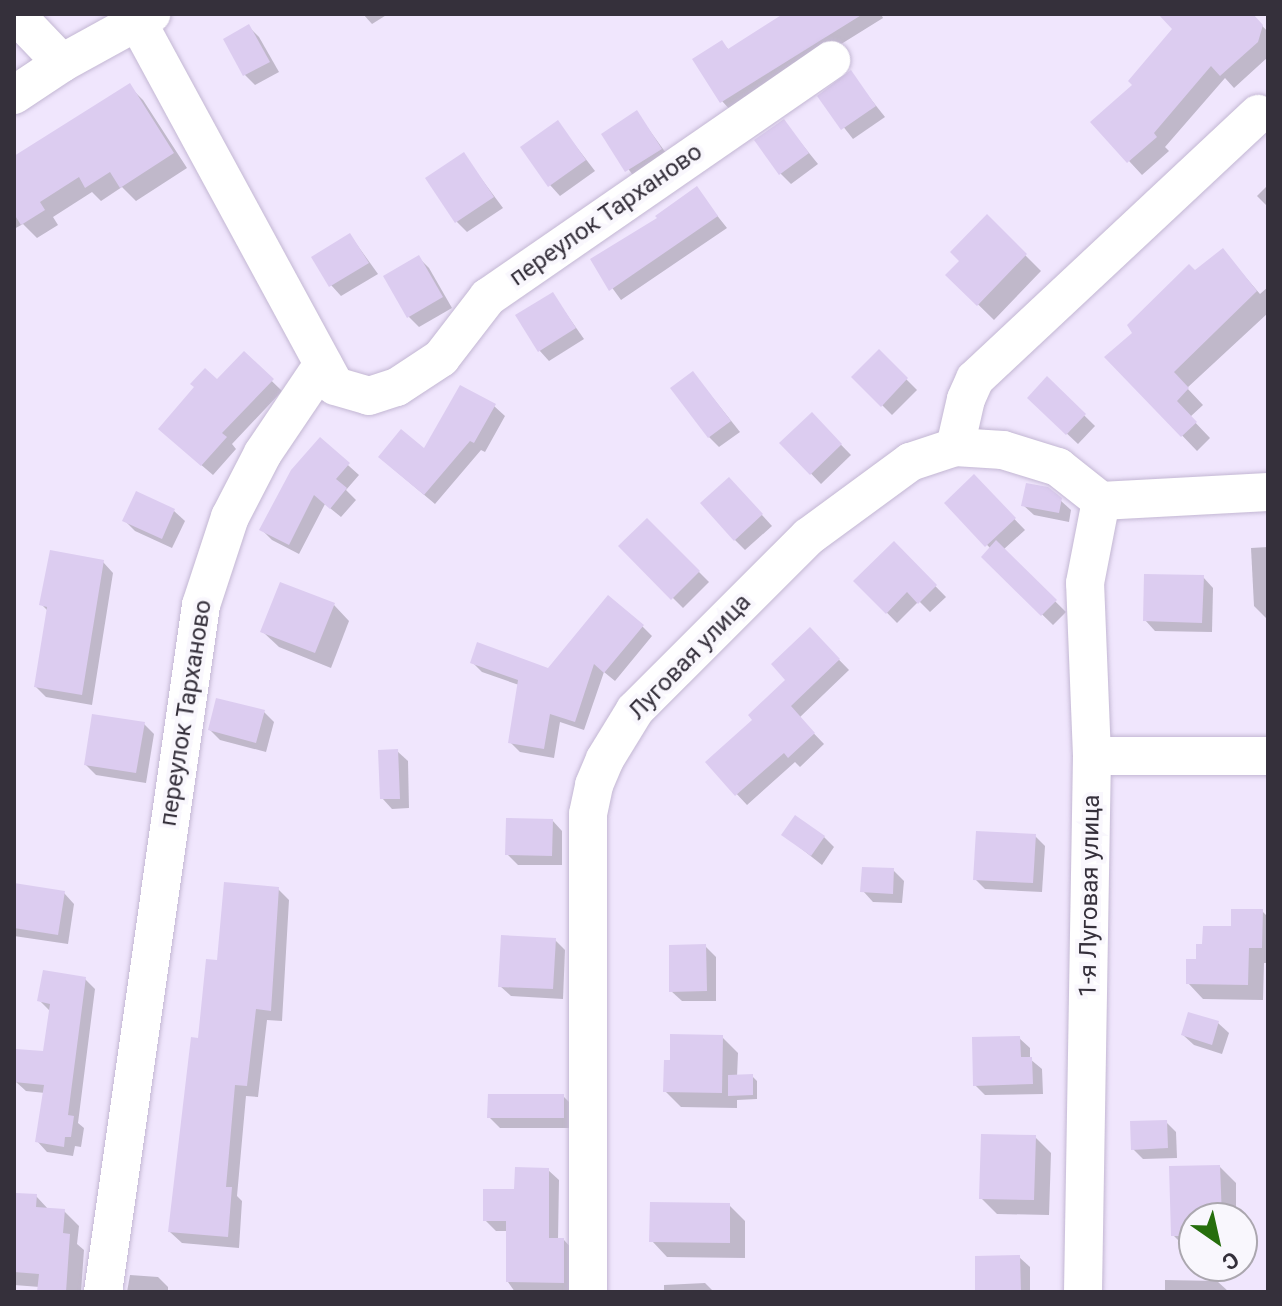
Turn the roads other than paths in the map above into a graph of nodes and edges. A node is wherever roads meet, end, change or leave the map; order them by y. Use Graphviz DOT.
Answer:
graph roads {
  1 [pos="15,14"];
  2 [pos="144,18"];
  3 [pos="831,60"];
  4 [pos="62,63"];
  5 [pos="14,95"];
  6 [pos="1258,114"];
  7 [pos="323,364"];
  8 [pos="955,447"];
  9 [pos="1268,492"];
  10 [pos="1101,501"];
  11 [pos="1092,756"];
  12 [pos="1268,756"];
  13 [pos="103,1292"];
  14 [pos="588,1292"];
  15 [pos="1083,1292"];
  1 -- 4 [label="street"];
  2 -- 4 [label="street"];
  2 -- 7 [label="street"];
  3 -- 7 [label="street, переулок Тарханово"];
  4 -- 5 [label="street"];
  6 -- 8 [label="street"];
  7 -- 13 [label="street, переулок Тарханово"];
  8 -- 10 [label="street, Луговая улица"];
  8 -- 14 [label="street, Луговая улица"];
  9 -- 10 [label="street"];
  10 -- 11 [label="street, 1-я Луговая улица"];
  11 -- 12 [label="street"];
  11 -- 15 [label="street, 1-я Луговая улица"];
}
